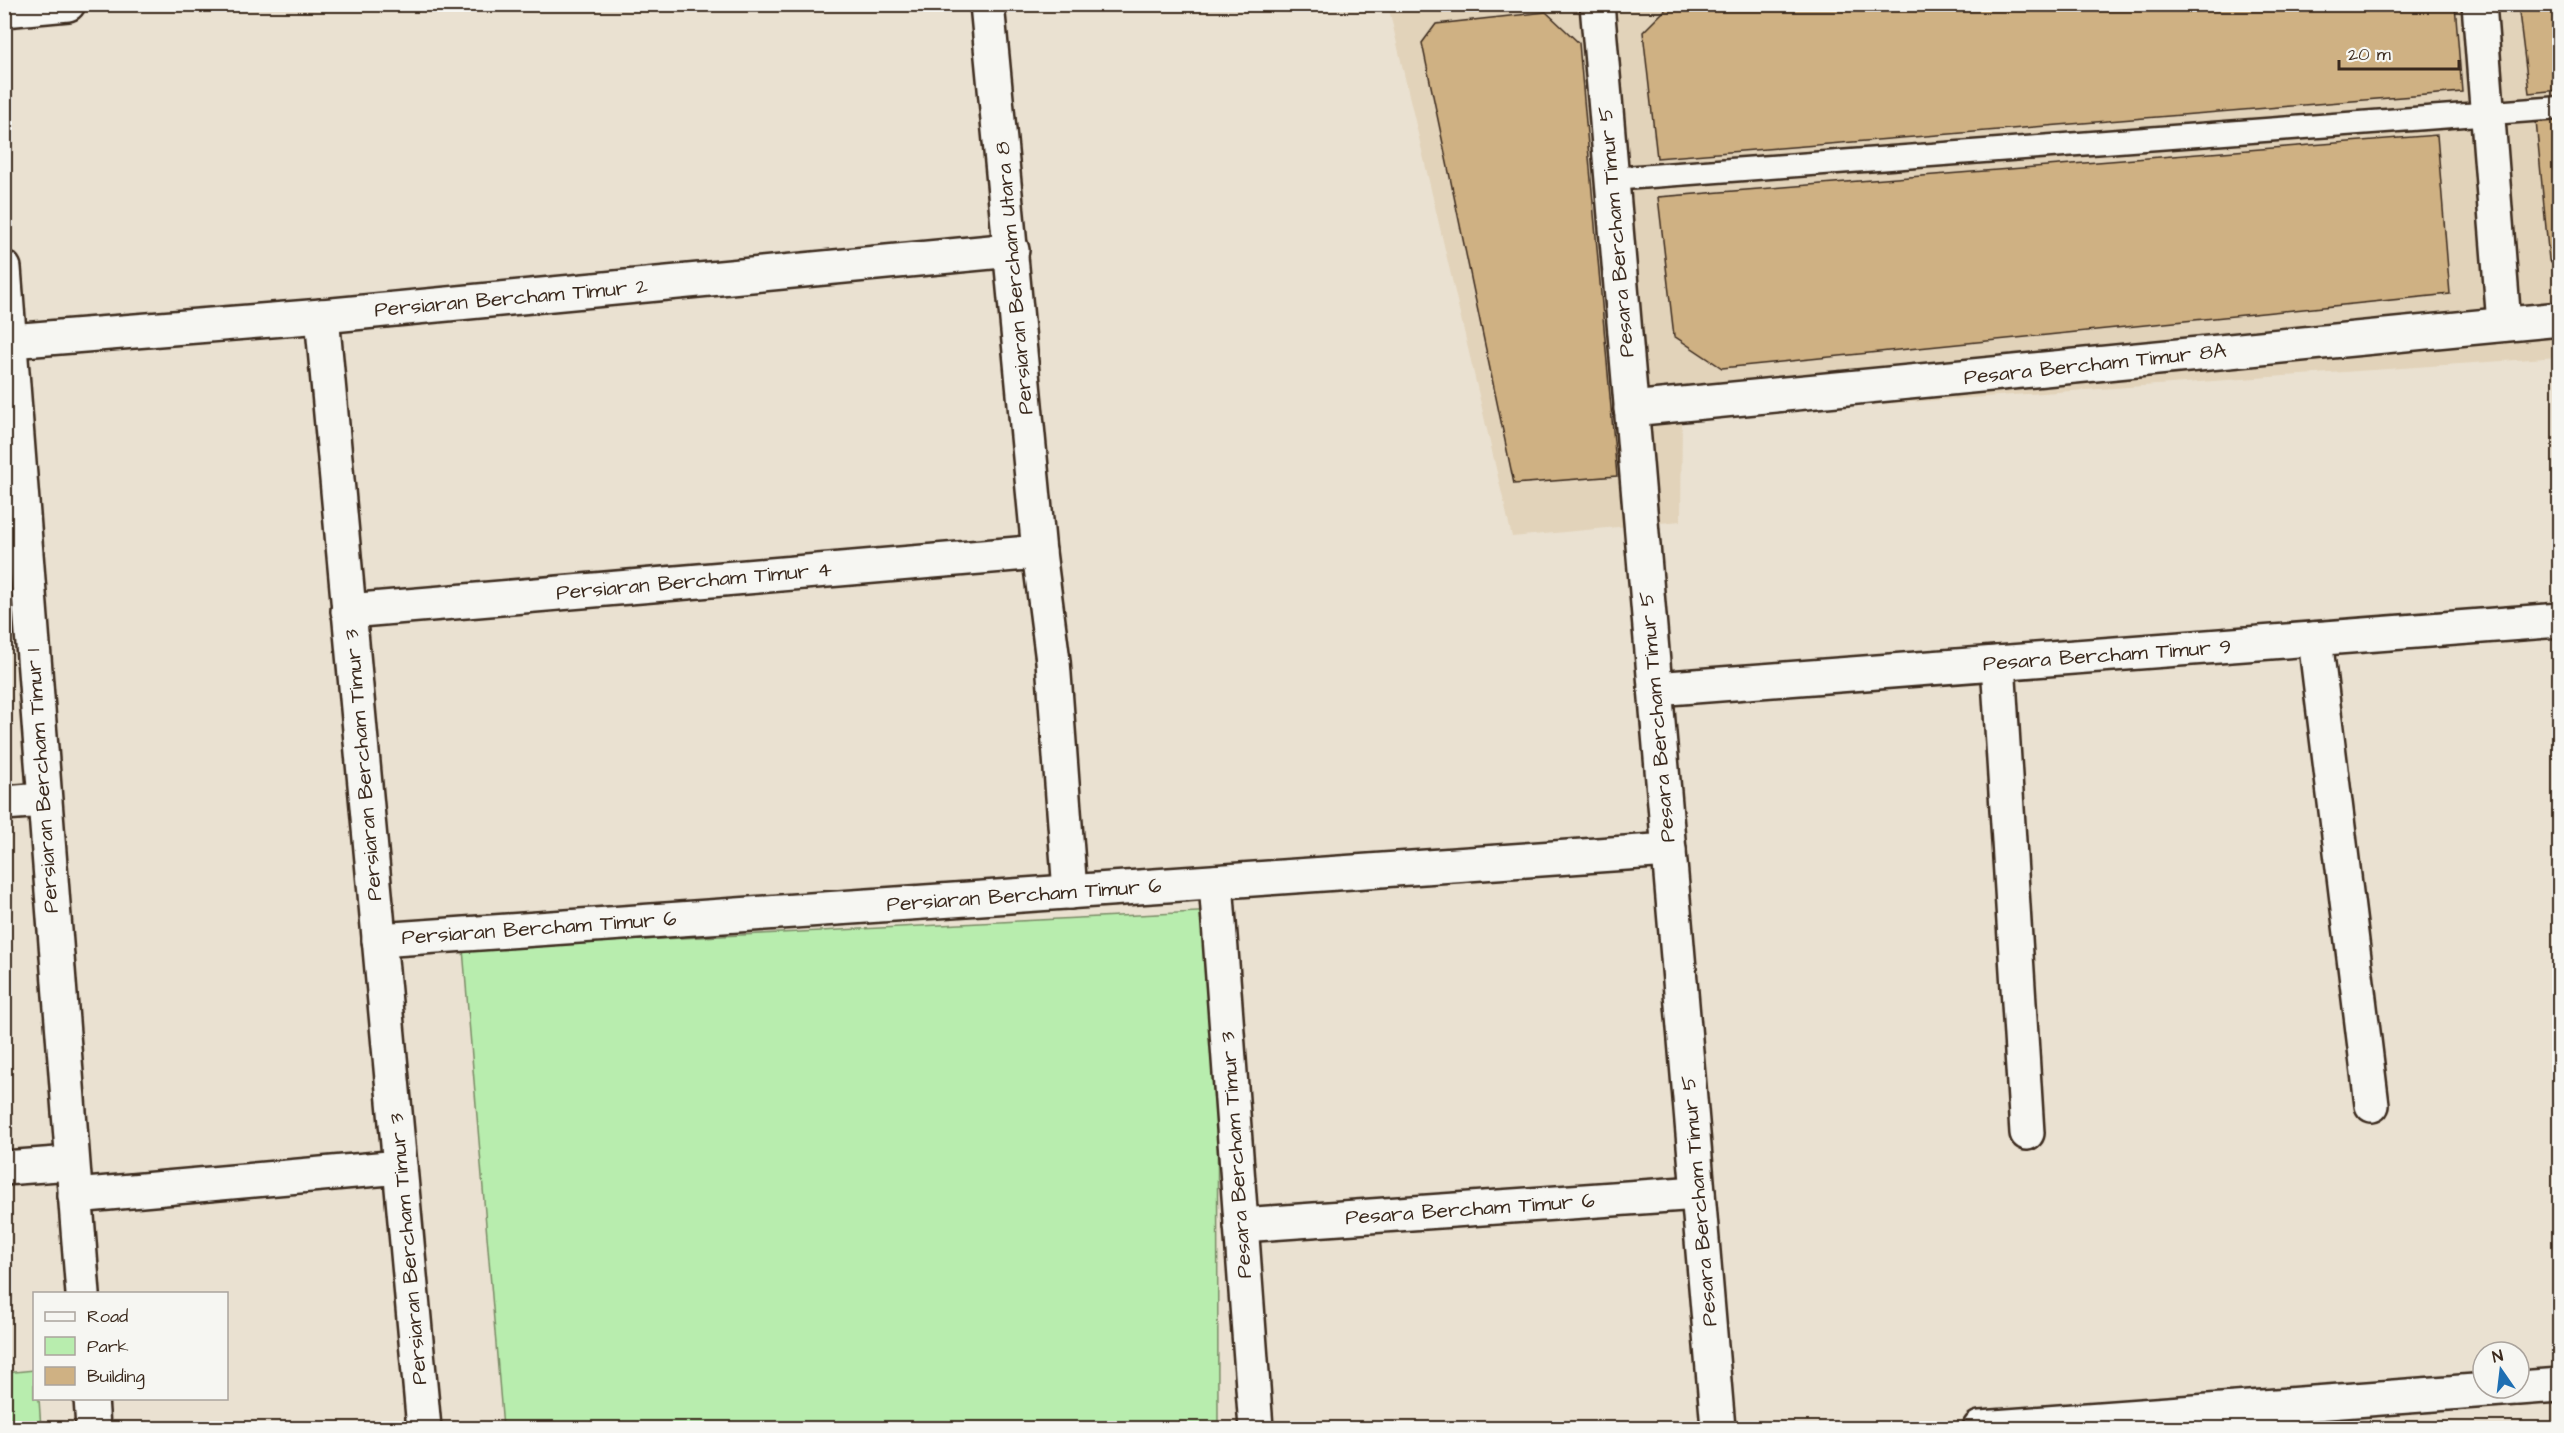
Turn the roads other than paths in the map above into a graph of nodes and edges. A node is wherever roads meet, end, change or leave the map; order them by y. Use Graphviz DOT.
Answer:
graph roads {
  1 [pos="68,4"];
  2 [pos="987,4"];
  3 [pos="1597,4"];
  4 [pos="2479,4"];
  5 [pos="4,10"];
  6 [pos="2559,108"];
  7 [pos="2487,115"];
  8 [pos="1611,179"];
  9 [pos="1012,250"];
  10 [pos="4,268"];
  11 [pos="322,316"];
  12 [pos="2559,319"];
  13 [pos="2504,324"];
  14 [pos="10,341"];
  15 [pos="1631,409"];
  16 [pos="10,428"];
  17 [pos="1039,552"];
  18 [pos="348,611"];
  19 [pos="2559,620"];
  20 [pos="2315,639"];
  21 [pos="1998,663"];
  22 [pos="1655,689"];
  23 [pos="44,800"];
  24 [pos="4,803"];
  25 [pos="1669,850"];
  26 [pos="1216,882"];
  27 [pos="1070,892"];
  28 [pos="379,939"];
  29 [pos="2372,1105"];
  30 [pos="2027,1133"];
  31 [pos="71,1163"];
  32 [pos="400,1167"];
  33 [pos="4,1168"];
  34 [pos="1698,1193"];
  35 [pos="75,1196"];
  36 [pos="1241,1226"];
  37 [pos="83,1292"];
  38 [pos="2559,1385"];
  39 [pos="2531,1387"];
  40 [pos="2471,1391"];
  41 [pos="91,1400"];
  42 [pos="93,1428"];
  43 [pos="424,1428"];
  44 [pos="1256,1428"];
  45 [pos="1718,1428"];
  46 [pos="1980,1428"];
  1 -- 5 [label="street"];
  2 -- 9 [label="street, Persiaran Bercham Utara 8"];
  3 -- 8 [label="street, Pesara Bercham Timur 5"];
  4 -- 7 [label="street"];
  6 -- 7 [label="lane"];
  7 -- 8 [label="lane"];
  7 -- 13 [label="street"];
  8 -- 15 [label="street, Pesara Bercham Timur 5"];
  9 -- 11 [label="street, Persiaran Bercham Timur 2"];
  9 -- 17 [label="street, Persiaran Bercham Utara 8"];
  10 -- 14 [label="street, Persiaran Bercham Timur 1"];
  11 -- 14 [label="street, Persiaran Bercham Timur 2"];
  11 -- 18 [label="street, Persiaran Bercham Timur 3"];
  12 -- 13 [label="street, Pesara Bercham Timur 8A"];
  13 -- 15 [label="street, Pesara Bercham Timur 8A"];
  14 -- 16 [label="street, Persiaran Bercham Timur 1"];
  15 -- 22 [label="street, Pesara Bercham Timur 5"];
  16 -- 23 [label="street, Persiaran Bercham Timur 1"];
  17 -- 18 [label="street, Persiaran Bercham Timur 4"];
  17 -- 27 [label="street, Persiaran Bercham Utara 8"];
  18 -- 28 [label="street, Persiaran Bercham Timur 3"];
  19 -- 20 [label="street, Pesara Bercham Timur 9"];
  20 -- 21 [label="street, Pesara Bercham Timur 9"];
  20 -- 29 [label="street"];
  21 -- 22 [label="street, Pesara Bercham Timur 9"];
  21 -- 30 [label="street"];
  22 -- 25 [label="street, Pesara Bercham Timur 5"];
  23 -- 24 [label="street"];
  23 -- 31 [label="street, Persiaran Bercham Timur 1"];
  25 -- 26 [label="street, Persiaran Bercham Timur 6"];
  25 -- 34 [label="street, Pesara Bercham Timur 5"];
  26 -- 27 [label="street, Persiaran Bercham Timur 6"];
  26 -- 36 [label="street, Pesara Bercham Timur 3"];
  27 -- 28 [label="street, Persiaran Bercham Timur 6"];
  28 -- 32 [label="street, Persiaran Bercham Timur 3"];
  31 -- 33 [label="street"];
  31 -- 35 [label="street, Persiaran Bercham Timur 1"];
  32 -- 35 [label="street"];
  32 -- 43 [label="street, Persiaran Bercham Timur 3"];
  34 -- 36 [label="street, Pesara Bercham Timur 6"];
  34 -- 45 [label="street, Pesara Bercham Timur 5"];
  35 -- 37 [label="street, Persiaran Bercham Timur 1"];
  36 -- 44 [label="street, Pesara Bercham Timur 3"];
  38 -- 39 [label="street"];
  40 -- 46 [label="street"];
  41 -- 42 [label="street"];
}
